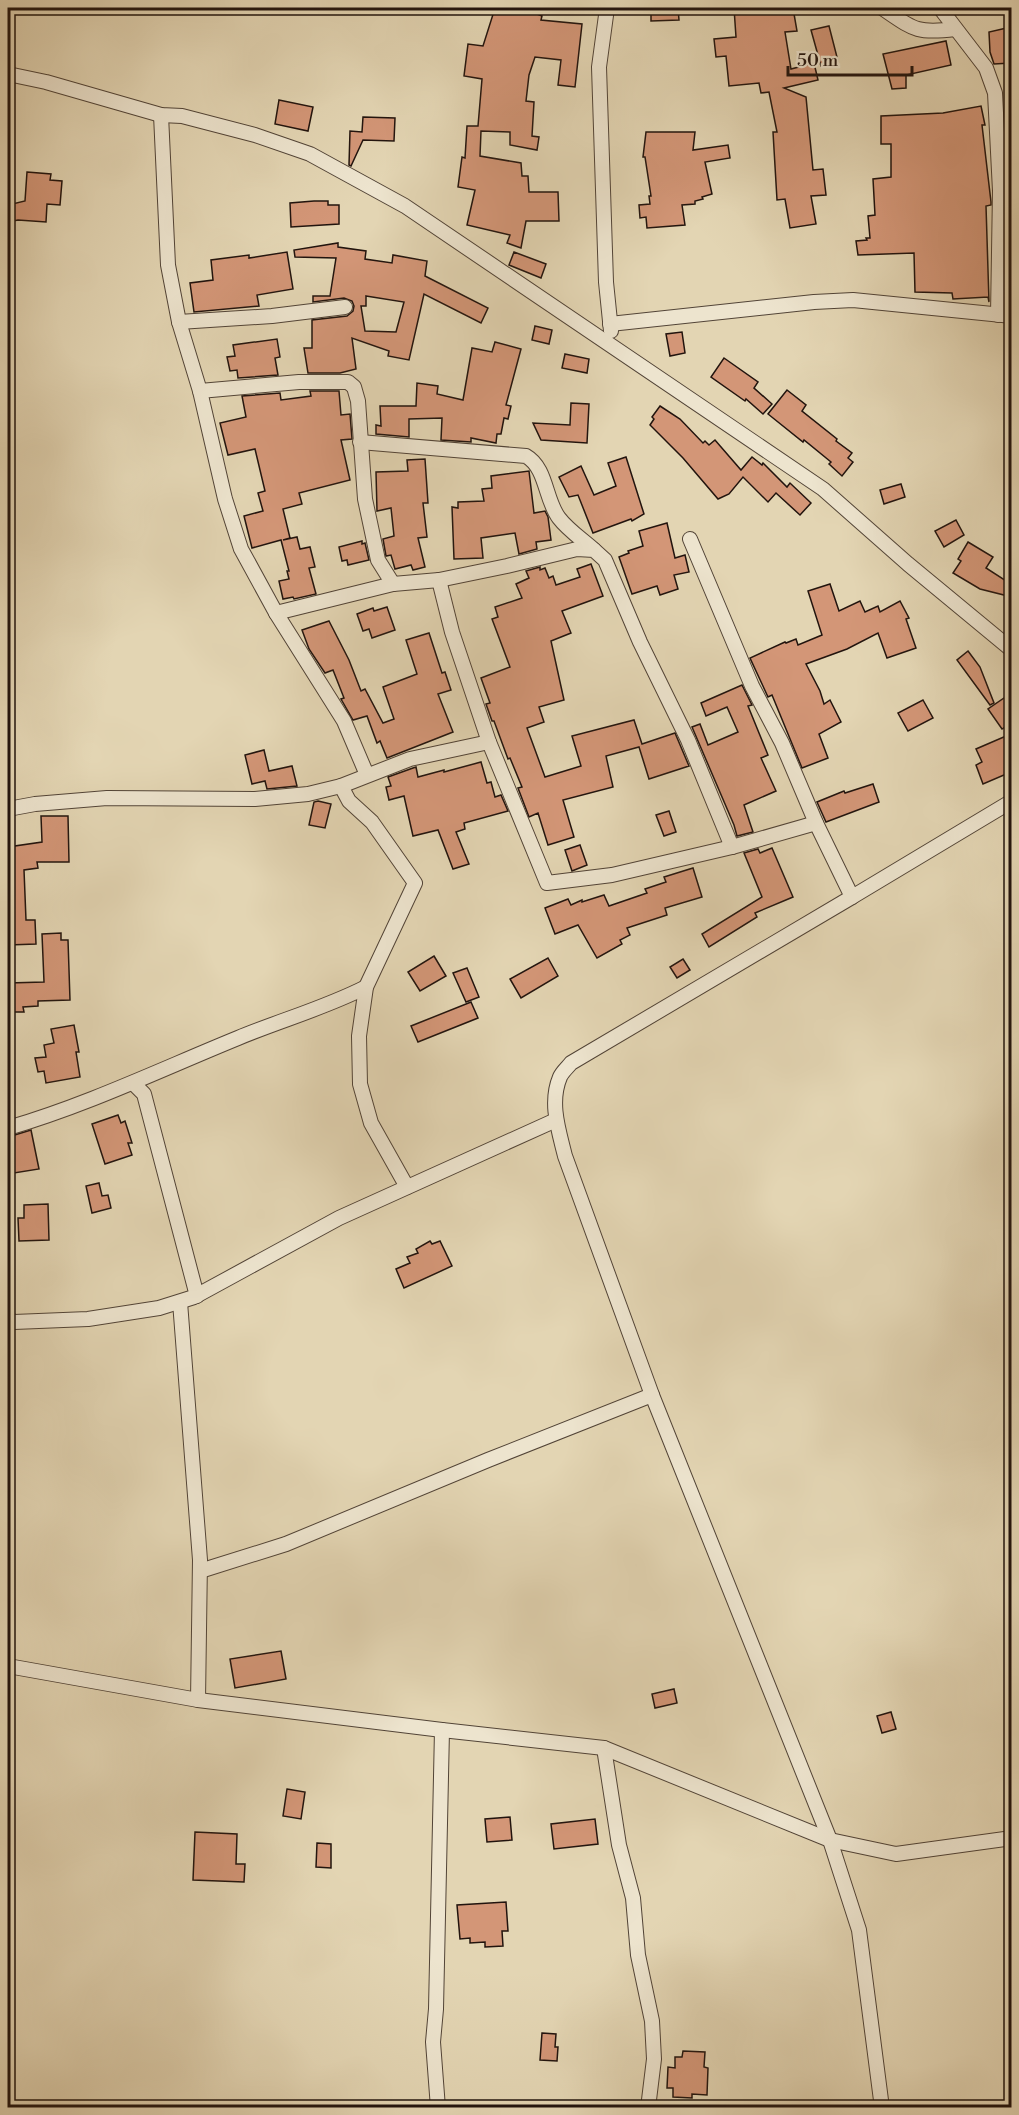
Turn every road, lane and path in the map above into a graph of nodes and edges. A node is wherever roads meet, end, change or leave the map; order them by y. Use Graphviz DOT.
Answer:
graph roads {
  1 [pos="607,8"];
  2 [pos="882,8"];
  3 [pos="940,8"];
  4 [pos="955,29"];
  5 [pos="8,74"];
  6 [pos="161,115"];
  7 [pos="345,308"];
  8 [pos="1005,315"];
  9 [pos="179,322"];
  10 [pos="610,324"];
  11 [pos="614,348"];
  12 [pos="200,392"];
  13 [pos="360,442"];
  14 [pos="690,539"];
  15 [pos="594,550"];
  16 [pos="439,580"];
  17 [pos="393,584"];
  18 [pos="276,613"];
  19 [pos="1011,650"];
  20 [pos="489,741"];
  21 [pos="367,775"];
  22 [pos="341,786"];
  23 [pos="1011,801"];
  24 [pos="8,809"];
  25 [pos="816,823"];
  26 [pos="732,847"];
  27 [pos="852,897"];
  28 [pos="366,987"];
  29 [pos="133,1083"];
  30 [pos="556,1120"];
  31 [pos="8,1128"];
  32 [pos="407,1187"];
  33 [pos="197,1296"];
  34 [pos="180,1302"];
  35 [pos="8,1319"];
  36 [pos="652,1395"];
  37 [pos="200,1571"];
  38 [pos="8,1666"];
  39 [pos="198,1700"];
  40 [pos="442,1730"];
  41 [pos="604,1748"];
  42 [pos="1011,1838"];
  43 [pos="830,1840"];
  44 [pos="438,2108"];
  45 [pos="648,2108"];
  46 [pos="882,2108"];
  1 -- 10 [label="street"];
  2 -- 4 [label="street"];
  3 -- 4 [label="street"];
  4 -- 8 [label="street"];
  5 -- 6 [label="street"];
  6 -- 9 [label="street"];
  6 -- 11 [label="street"];
  7 -- 9 [label="street"];
  8 -- 10 [label="street"];
  9 -- 12 [label="street"];
  10 -- 11 [label="street"];
  11 -- 19 [label="street"];
  12 -- 13 [label="street"];
  12 -- 18 [label="street"];
  13 -- 15 [label="street"];
  13 -- 17 [label="street"];
  14 -- 25 [label="street"];
  15 -- 16 [label="street"];
  15 -- 26 [label="street"];
  16 -- 17 [label="street"];
  16 -- 20 [label="street"];
  17 -- 18 [label="street"];
  18 -- 21 [label="street"];
  20 -- 21 [label="street"];
  20 -- 26 [label="street"];
  21 -- 22 [label="street"];
  22 -- 24 [label="street"];
  22 -- 28 [label="street"];
  23 -- 27 [label="street"];
  25 -- 26 [label="street"];
  25 -- 27 [label="street"];
  27 -- 30 [label="street"];
  28 -- 29 [label="street"];
  28 -- 32 [label="street"];
  29 -- 31 [label="street"];
  29 -- 33 [label="street"];
  30 -- 32 [label="street"];
  30 -- 36 [label="street"];
  32 -- 33 [label="street"];
  33 -- 34 [label="street"];
  34 -- 35 [label="street"];
  34 -- 37 [label="street"];
  36 -- 37 [label="street"];
  36 -- 43 [label="street"];
  37 -- 39 [label="street"];
  38 -- 39 [label="street"];
  39 -- 40 [label="street"];
  40 -- 41 [label="street"];
  40 -- 44 [label="street"];
  41 -- 43 [label="street"];
  41 -- 45 [label="street"];
  42 -- 43 [label="street"];
  43 -- 46 [label="street"];
}
